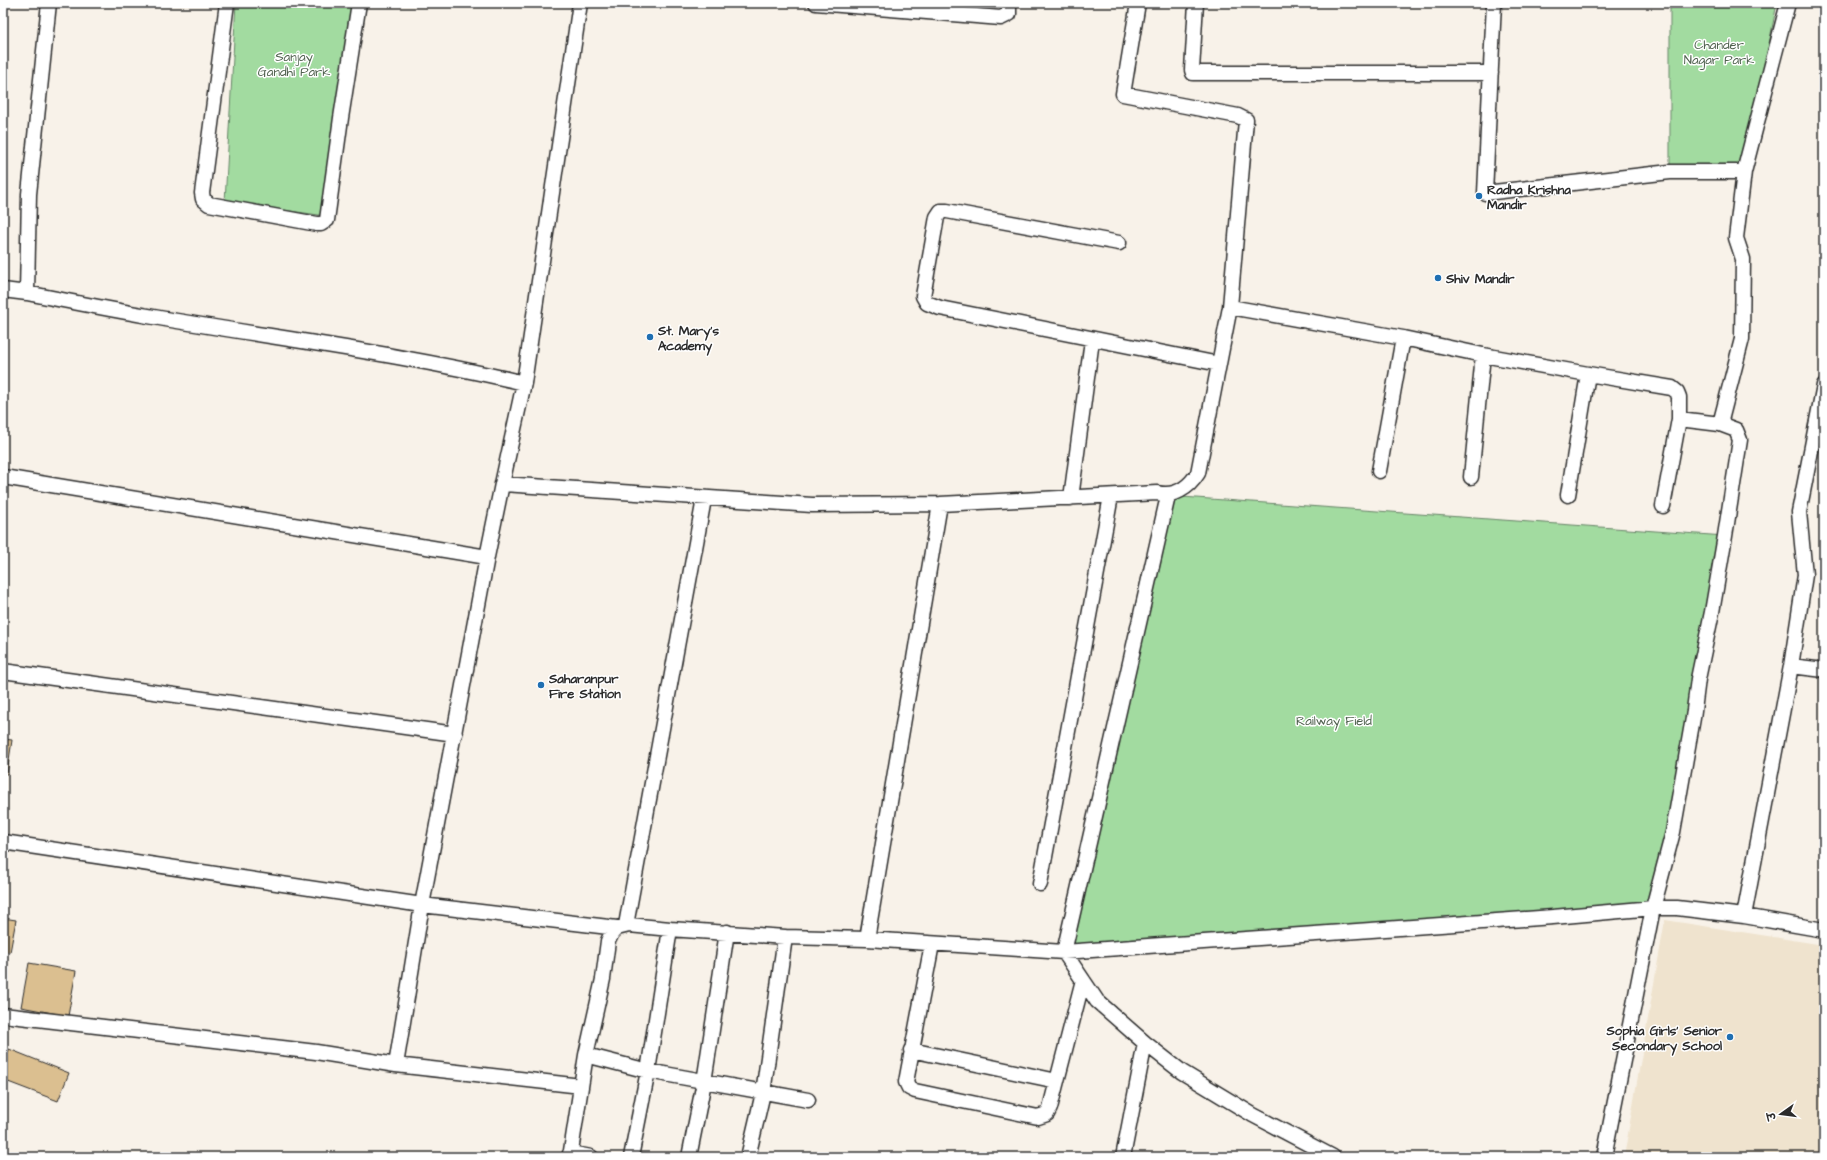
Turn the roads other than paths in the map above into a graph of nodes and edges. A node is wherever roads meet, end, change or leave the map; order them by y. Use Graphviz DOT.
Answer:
graph roads {
  1 [pos="49,3"];
  2 [pos="227,3"];
  3 [pos="360,3"];
  4 [pos="580,3"];
  5 [pos="816,3"];
  6 [pos="1009,3"];
  7 [pos="1138,3"];
  8 [pos="1196,3"];
  9 [pos="1494,3"];
  10 [pos="1788,3"];
  11 [pos="926,7"];
  12 [pos="1492,73"];
  13 [pos="1744,172"];
  14 [pos="1119,243"];
  15 [pos="3,290"];
  16 [pos="27,293"];
  17 [pos="1230,307"];
  18 [pos="1403,338"];
  19 [pos="1092,340"];
  20 [pos="1483,355"];
  21 [pos="1219,364"];
  22 [pos="1588,374"];
  23 [pos="524,383"];
  24 [pos="1824,385"];
  25 [pos="1679,419"];
  26 [pos="1720,424"];
  27 [pos="1379,471"];
  28 [pos="3,477"];
  29 [pos="1471,477"];
  30 [pos="502,484"];
  31 [pos="1568,494"];
  32 [pos="1111,496"];
  33 [pos="1168,496"];
  34 [pos="1071,498"];
  35 [pos="704,499"];
  36 [pos="940,504"];
  37 [pos="1663,506"];
  38 [pos="487,556"];
  39 [pos="1791,666"];
  40 [pos="1824,670"];
  41 [pos="3,671"];
  42 [pos="455,734"];
  43 [pos="3,842"];
  44 [pos="1040,884"];
  45 [pos="422,905"];
  46 [pos="1653,908"];
  47 [pos="1744,916"];
  48 [pos="622,926"];
  49 [pos="670,929"];
  50 [pos="1824,930"];
  51 [pos="727,932"];
  52 [pos="785,937"];
  53 [pos="867,940"];
  54 [pos="932,944"];
  55 [pos="1064,952"];
  56 [pos="1083,980"];
  57 [pos="3,1015"];
  58 [pos="1144,1043"];
  59 [pos="912,1050"];
  60 [pos="586,1055"];
  61 [pos="396,1065"];
  62 [pos="648,1071"];
  63 [pos="1057,1081"];
  64 [pos="704,1082"];
  65 [pos="581,1086"];
  66 [pos="763,1093"];
  67 [pos="808,1100"];
  68 [pos="570,1155"];
  69 [pos="591,1157"];
  70 [pos="631,1157"];
  71 [pos="689,1157"];
  72 [pos="748,1157"];
  73 [pos="1123,1157"];
  74 [pos="1333,1157"];
  75 [pos="1604,1157"];
  1 -- 16 [label="street"];
  2 -- 3 [label="street"];
  4 -- 23 [label="street"];
  5 -- 11 [label="street"];
  6 -- 11 [label="street"];
  7 -- 17 [label="street"];
  8 -- 12 [label="street"];
  9 -- 12 [label="street"];
  10 -- 13 [label="street"];
  12 -- 13 [label="street"];
  13 -- 26 [label="street"];
  14 -- 19 [label="street"];
  15 -- 16 [label="street"];
  16 -- 23 [label="street"];
  17 -- 18 [label="street"];
  17 -- 21 [label="street"];
  18 -- 20 [label="street"];
  18 -- 27 [label="street"];
  19 -- 21 [label="street"];
  19 -- 34 [label="street"];
  20 -- 22 [label="street"];
  20 -- 29 [label="street"];
  21 -- 33 [label="street"];
  22 -- 25 [label="street"];
  22 -- 31 [label="street"];
  23 -- 30 [label="street"];
  24 -- 39 [label="street"];
  25 -- 26 [label="street"];
  25 -- 37 [label="street"];
  26 -- 46 [label="street"];
  28 -- 38 [label="street"];
  30 -- 35 [label="street"];
  30 -- 38 [label="street"];
  32 -- 33 [label="street"];
  32 -- 34 [label="street"];
  32 -- 44 [label="street"];
  33 -- 55 [label="street"];
  34 -- 36 [label="street"];
  35 -- 36 [label="street"];
  35 -- 48 [label="street"];
  36 -- 53 [label="street"];
  38 -- 42 [label="street"];
  39 -- 40 [label="street"];
  39 -- 47 [label="street"];
  41 -- 42 [label="street"];
  42 -- 45 [label="street"];
  43 -- 45 [label="street"];
  45 -- 48 [label="street"];
  45 -- 61 [label="street"];
  46 -- 47 [label="street"];
  46 -- 55 [label="street"];
  46 -- 75 [label="street"];
  47 -- 50 [label="street"];
  48 -- 49 [label="street"];
  48 -- 60 [label="street"];
  49 -- 51 [label="street"];
  49 -- 62 [label="street"];
  51 -- 52 [label="street"];
  51 -- 64 [label="street"];
  52 -- 53 [label="street"];
  52 -- 66 [label="street"];
  53 -- 54 [label="street"];
  54 -- 55 [label="street"];
  54 -- 59 [label="street"];
  55 -- 56 [label="street"];
  56 -- 58 [label="street"];
  56 -- 63 [label="street"];
  57 -- 61 [label="street"];
  58 -- 73 [label="street"];
  58 -- 74 [label="street"];
  59 -- 63 [label="street"];
  59 -- 63 [label="street"];
  60 -- 62 [label="street"];
  60 -- 65 [label="street"];
  61 -- 65 [label="street"];
  62 -- 64 [label="street"];
  62 -- 70 [label="street"];
  64 -- 66 [label="street"];
  64 -- 71 [label="street"];
  65 -- 68 [label="street"];
  66 -- 67 [label="street"];
  66 -- 72 [label="street"];
  68 -- 69 [label="street"];
}
